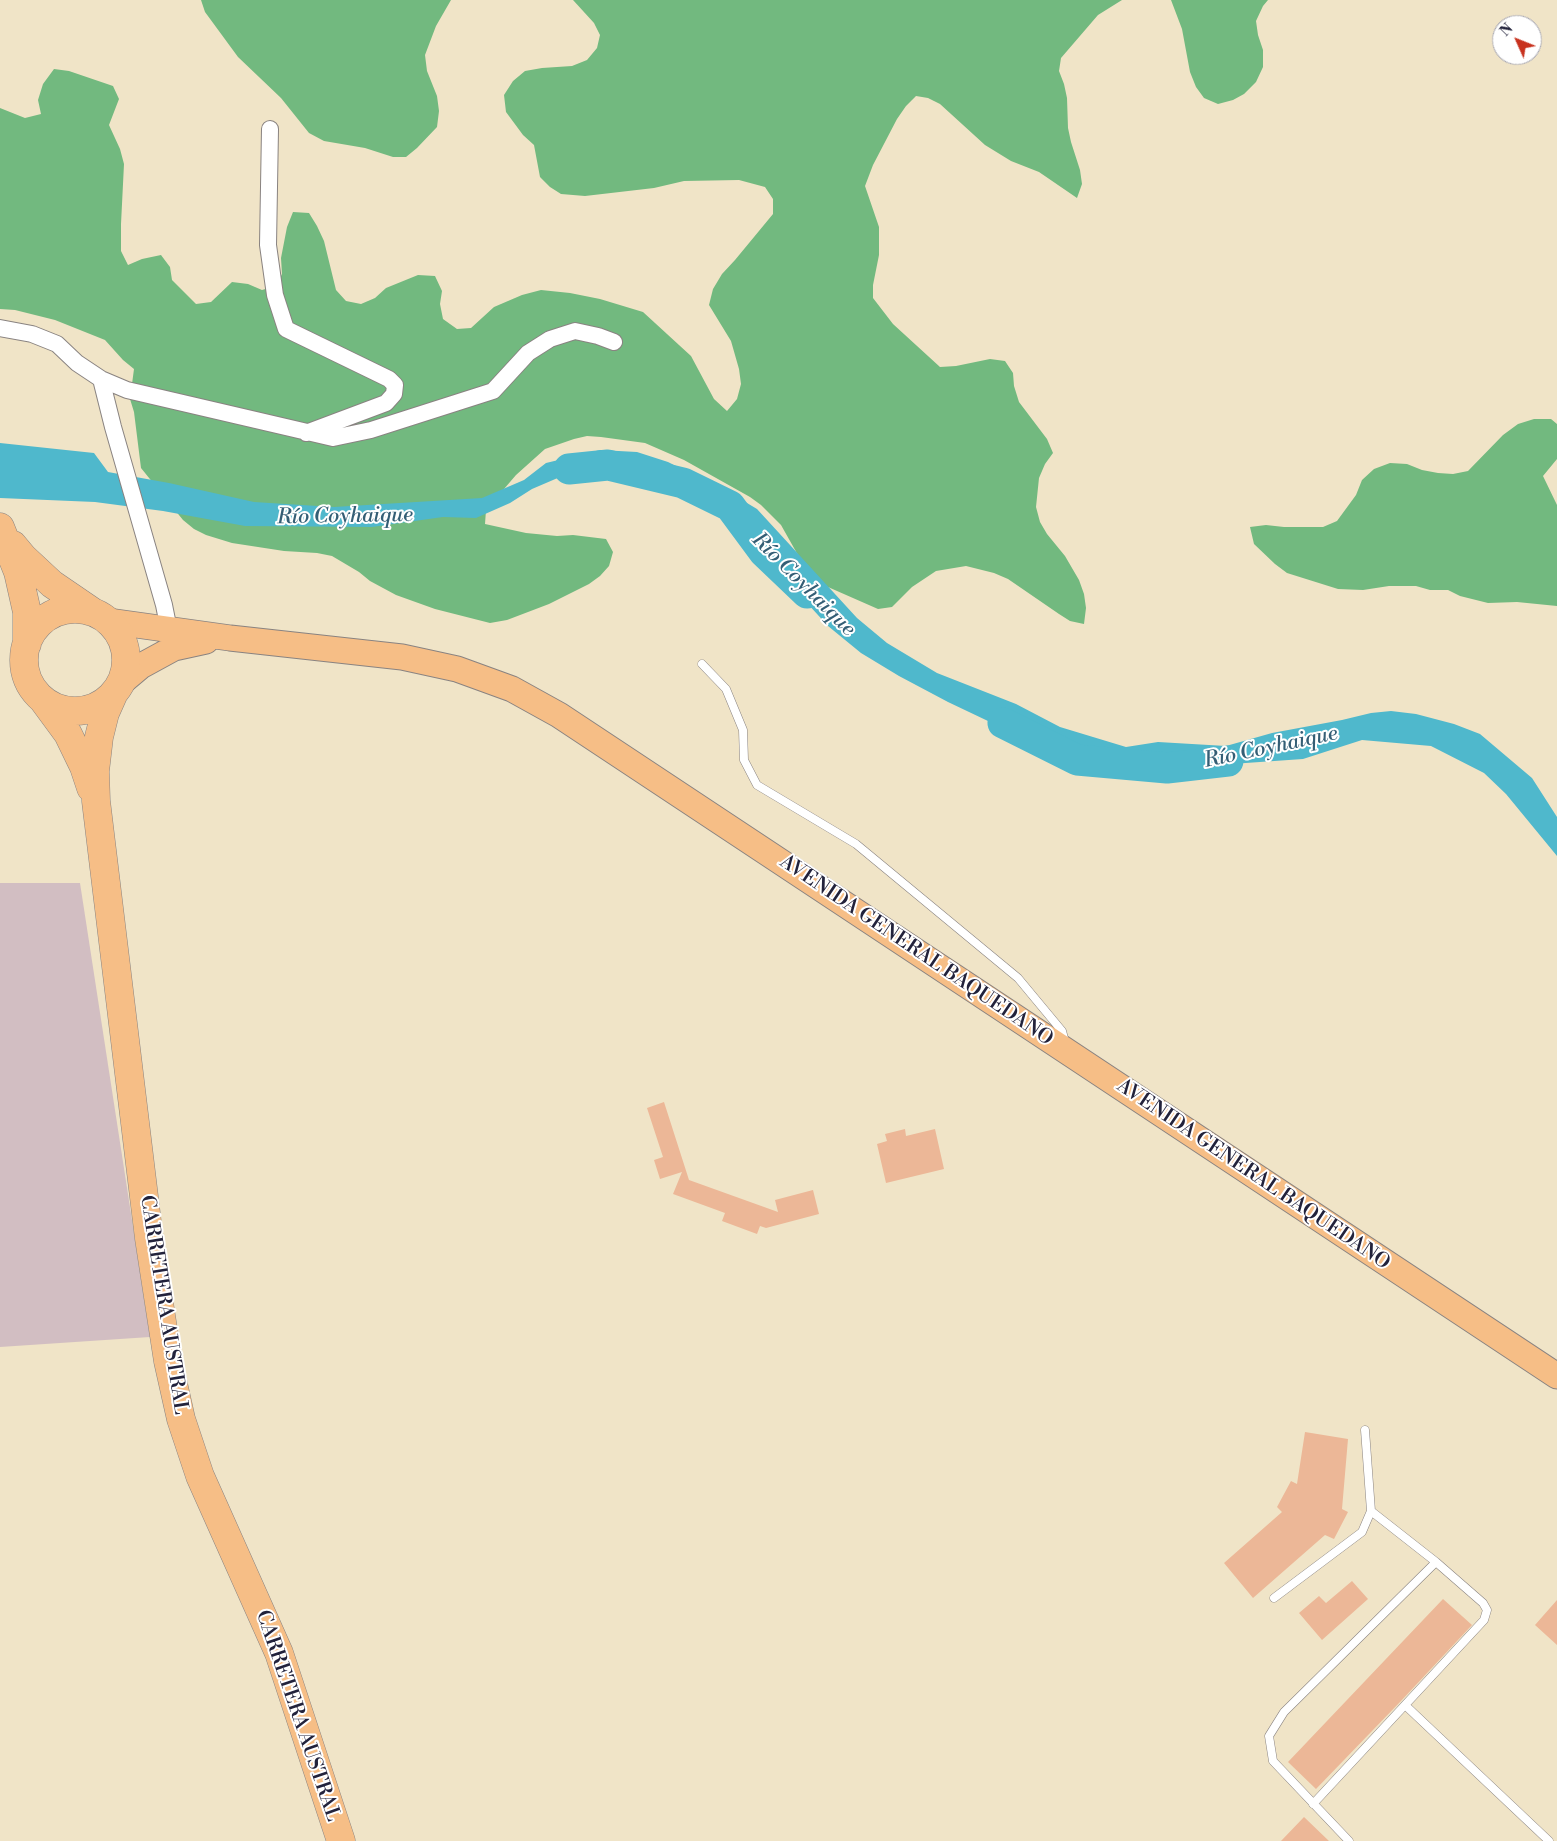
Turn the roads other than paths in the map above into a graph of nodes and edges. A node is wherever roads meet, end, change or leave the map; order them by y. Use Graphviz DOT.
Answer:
graph roads {
  1 [pos="270,129"];
  2 [pos="0,328"];
  3 [pos="614,342"];
  4 [pos="101,379"];
  5 [pos="306,432"];
  6 [pos="2,531"];
  7 [pos="101,617"];
  8 [pos="169,630"];
  9 [pos="230,638"];
  10 [pos="27,644"];
  11 [pos="702,664"];
  12 [pos="117,688"];
  13 [pos="43,700"];
  14 [pos="96,801"];
  15 [pos="1069,1053"];
  16 [pos="1557,1376"];
  17 [pos="1365,1430"];
  18 [pos="1371,1511"];
  19 [pos="1436,1562"];
  20 [pos="1274,1598"];
  21 [pos="1405,1705"];
  22 [pos="1313,1804"];
  23 [pos="341,1841"];
  24 [pos="1349,1841"];
  25 [pos="1549,1841"];
  1 -- 5 [label="street"];
  2 -- 4 [label="street"];
  3 -- 5 [label="street"];
  4 -- 5 [label="street"];
  4 -- 8 [label="street"];
  6 -- 7 [label="highway"];
  6 -- 10 [label="highway"];
  7 -- 8 [label="main road, AVENIDA GENERAL BAQUEDANO"];
  7 -- 10 [label="highway"];
  7 -- 12 [label="highway"];
  8 -- 9 [label="main road, AVENIDA GENERAL BAQUEDANO"];
  9 -- 12 [label="main road, AVENIDA GENERAL BAQUEDANO"];
  9 -- 15 [label="main road, AVENIDA GENERAL BAQUEDANO"];
  10 -- 13 [label="highway"];
  11 -- 15 [label="lane"];
  12 -- 13 [label="highway"];
  12 -- 14 [label="highway, CARRETERA AUSTRAL"];
  13 -- 14 [label="highway, CARRETERA AUSTRAL"];
  14 -- 23 [label="highway, CARRETERA AUSTRAL"];
  15 -- 16 [label="main road, AVENIDA GENERAL BAQUEDANO"];
  17 -- 18 [label="lane"];
  18 -- 19 [label="lane"];
  18 -- 20 [label="lane"];
  19 -- 21 [label="lane"];
  19 -- 22 [label="lane"];
  21 -- 22 [label="lane"];
  21 -- 25 [label="lane"];
  22 -- 24 [label="lane"];
}
